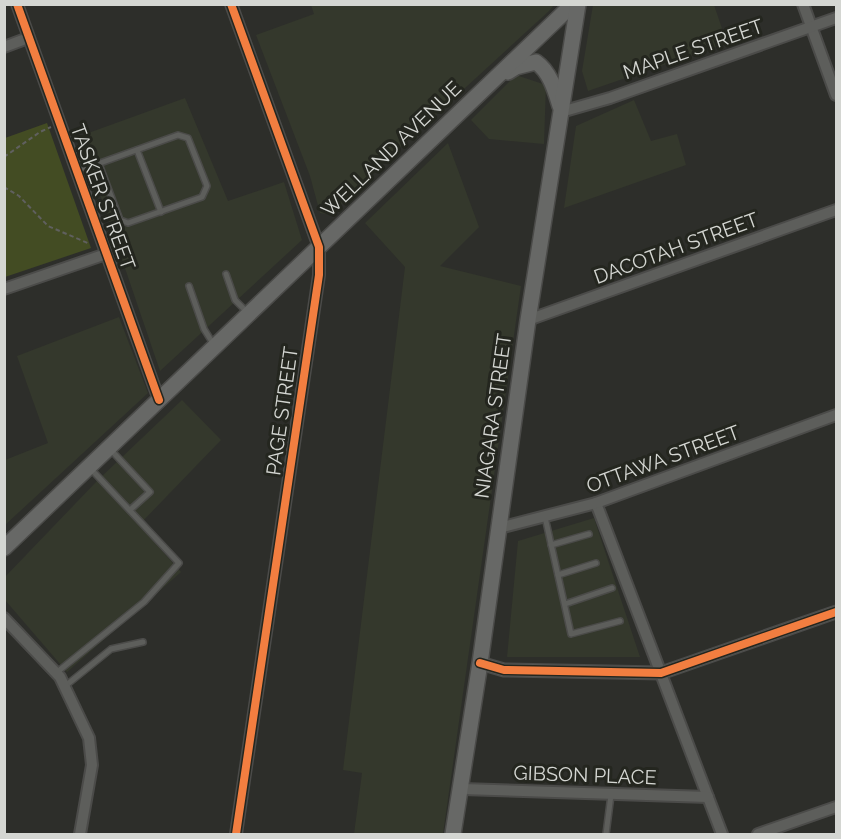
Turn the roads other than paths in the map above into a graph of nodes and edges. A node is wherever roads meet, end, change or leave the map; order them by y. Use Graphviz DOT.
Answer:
graph roads {
  1 [pos="16,4"];
  2 [pos="231,4"];
  3 [pos="573,4"];
  4 [pos="578,4"];
  5 [pos="803,4"];
  6 [pos="837,18"];
  7 [pos="811,27"];
  8 [pos="28,38"];
  9 [pos="4,47"];
  10 [pos="492,81"];
  11 [pos="837,95"];
  12 [pos="561,112"];
  13 [pos="137,150"];
  14 [pos="99,164"];
  15 [pos="76,171"];
  16 [pos="837,210"];
  17 [pos="161,212"];
  18 [pos="319,247"];
  19 [pos="105,252"];
  20 [pos="226,274"];
  21 [pos="189,286"];
  22 [pos="4,290"];
  23 [pos="249,314"];
  24 [pos="528,320"];
  25 [pos="215,346"];
  26 [pos="159,400"];
  27 [pos="837,415"];
  28 [pos="110,448"];
  29 [pos="89,467"];
  30 [pos="596,503"];
  31 [pos="130,510"];
  32 [pos="545,517"];
  33 [pos="499,528"];
  34 [pos="589,534"];
  35 [pos="5,544"];
  36 [pos="551,545"];
  37 [pos="596,562"];
  38 [pos="558,575"];
  39 [pos="612,588"];
  40 [pos="565,604"];
  41 [pos="837,612"];
  42 [pos="4,618"];
  43 [pos="620,621"];
  44 [pos="143,642"];
  45 [pos="480,663"];
  46 [pos="56,673"];
  47 [pos="661,673"];
  48 [pos="64,687"];
  49 [pos="462,789"];
  50 [pos="611,794"];
  51 [pos="708,797"];
  52 [pos="837,807"];
  53 [pos="80,834"];
  54 [pos="236,834"];
  55 [pos="453,834"];
  56 [pos="606,834"];
  57 [pos="722,834"];
  58 [pos="758,834"];
  1 -- 8 [label="street, TASKER STREET"];
  2 -- 18 [label="street, PAGE STREET"];
  3 -- 10 [label="main road, WELLAND AVENUE"];
  4 -- 12 [label="main road, NIAGARA STREET"];
  5 -- 7 [label="street"];
  6 -- 7 [label="street, MAPLE STREET"];
  7 -- 11 [label="street"];
  7 -- 12 [label="street, MAPLE STREET"];
  8 -- 9 [label="street"];
  8 -- 15 [label="street, TASKER STREET"];
  10 -- 12 [label="main road"];
  10 -- 18 [label="main road, WELLAND AVENUE"];
  12 -- 24 [label="main road, NIAGARA STREET"];
  13 -- 14 [label="lane"];
  13 -- 17 [label="lane"];
  13 -- 17 [label="lane"];
  14 -- 15 [label="lane"];
  14 -- 17 [label="lane"];
  15 -- 19 [label="street, TASKER STREET"];
  16 -- 24 [label="street, DACOTAH STREET"];
  18 -- 23 [label="main road, WELLAND AVENUE"];
  18 -- 54 [label="street, PAGE STREET"];
  19 -- 22 [label="street"];
  19 -- 26 [label="street, TASKER STREET"];
  20 -- 23 [label="lane"];
  21 -- 25 [label="lane"];
  23 -- 25 [label="main road, WELLAND AVENUE"];
  24 -- 33 [label="main road, NIAGARA STREET"];
  25 -- 26 [label="main road, WELLAND AVENUE"];
  26 -- 28 [label="main road, WELLAND AVENUE"];
  27 -- 30 [label="street, OTTAWA STREET"];
  28 -- 29 [label="main road, WELLAND AVENUE"];
  28 -- 31 [label="lane"];
  29 -- 31 [label="lane"];
  29 -- 35 [label="main road, WELLAND AVENUE"];
  30 -- 32 [label="street, OTTAWA STREET"];
  30 -- 47 [label="street"];
  31 -- 46 [label="lane"];
  32 -- 33 [label="street, OTTAWA STREET"];
  32 -- 36 [label="lane"];
  33 -- 45 [label="main road, NIAGARA STREET"];
  34 -- 36 [label="lane"];
  36 -- 38 [label="lane"];
  37 -- 38 [label="lane"];
  38 -- 40 [label="lane"];
  39 -- 40 [label="lane"];
  40 -- 43 [label="lane"];
  41 -- 47 [label="street"];
  42 -- 46 [label="street"];
  44 -- 48 [label="lane"];
  45 -- 47 [label="street"];
  45 -- 49 [label="main road, NIAGARA STREET"];
  46 -- 48 [label="street"];
  47 -- 51 [label="street"];
  48 -- 53 [label="street"];
  49 -- 50 [label="street, GIBSON PLACE"];
  49 -- 55 [label="main road, NIAGARA STREET"];
  50 -- 51 [label="street, GIBSON PLACE"];
  50 -- 56 [label="lane"];
  51 -- 57 [label="street"];
  52 -- 58 [label="street"];
}
